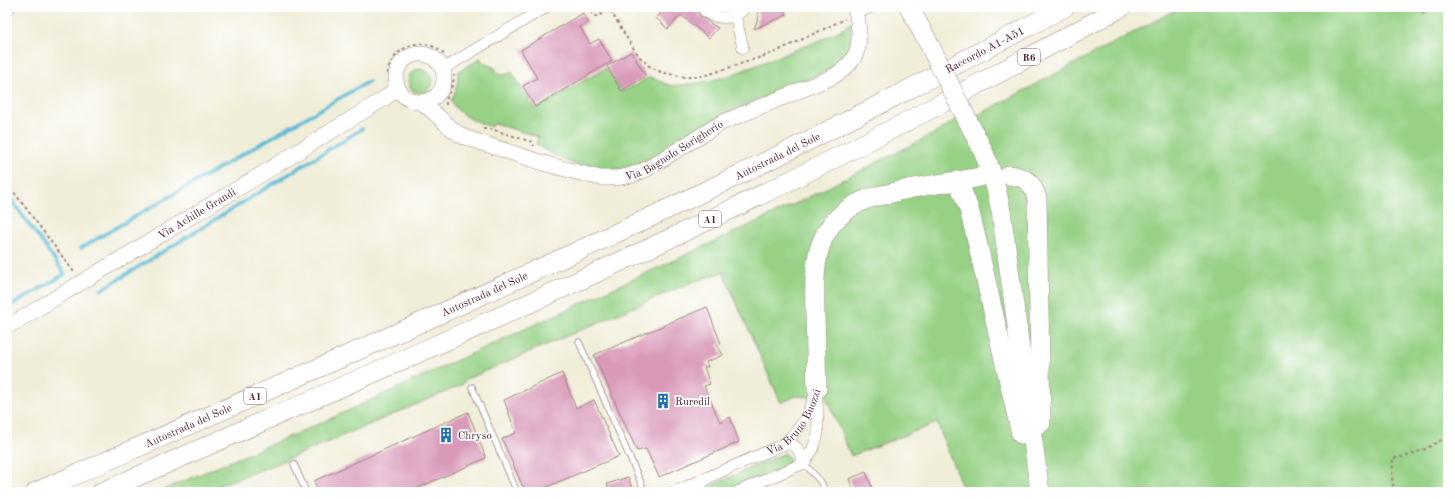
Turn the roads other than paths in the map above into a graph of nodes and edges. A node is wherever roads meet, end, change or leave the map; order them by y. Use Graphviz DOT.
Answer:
graph roads {
  1 [pos="546,7"];
  2 [pos="701,7"];
  3 [pos="745,7"];
  4 [pos="871,7"];
  5 [pos="909,7"];
  6 [pos="1065,7"];
  7 [pos="1122,7"];
  8 [pos="856,10"];
  9 [pos="735,15"];
  10 [pos="743,48"];
  11 [pos="448,71"];
  12 [pos="927,81"];
  13 [pos="396,84"];
  14 [pos="440,93"];
  15 [pos="385,98"];
  16 [pos="405,98"];
  17 [pos="422,103"];
  18 [pos="937,106"];
  19 [pos="442,112"];
  20 [pos="1009,175"];
  21 [pos="980,177"];
  22 [pos="958,181"];
  23 [pos="7,327"];
  24 [pos="579,342"];
  25 [pos="472,387"];
  26 [pos="817,389"];
  27 [pos="782,445"];
  28 [pos="804,463"];
  29 [pos="294,464"];
  30 [pos="707,478"];
  31 [pos="36,492"];
  32 [pos="102,492"];
  33 [pos="306,492"];
  34 [pos="517,492"];
  35 [pos="645,492"];
  36 [pos="674,492"];
  37 [pos="701,492"];
  38 [pos="737,492"];
  39 [pos="825,492"];
  40 [pos="1040,492"];
  1 -- 11 [label="street"];
  2 -- 9 [label="street"];
  3 -- 9 [label="street"];
  4 -- 8 [label="street"];
  5 -- 40 [label="highway, bridge"];
  6 -- 12 [label="highway, Raccordo A1-A51 / R6"];
  7 -- 18 [label="highway, R6"];
  8 -- 19 [label="street, Via Bagnolo Sorigherio"];
  9 -- 10 [label="street"];
  11 -- 13 [label="street"];
  11 -- 14 [label="street"];
  12 -- 31 [label="highway, Autostrada del Sole / A1"];
  13 -- 15 [label="street, Via Achille Grandi"];
  13 -- 16 [label="street"];
  14 -- 17 [label="street"];
  14 -- 19 [label="street"];
  15 -- 16 [label="street"];
  15 -- 23 [label="street, Via Achille Grandi"];
  16 -- 17 [label="street"];
  17 -- 19 [label="street, Via Bagnolo Sorigherio"];
  18 -- 32 [label="highway, A1"];
  20 -- 40 [label="highway"];
  21 -- 22 [label="highway"];
  22 -- 26 [label="highway"];
  22 -- 40 [label="highway"];
  24 -- 35 [label="lane"];
  25 -- 34 [label="lane"];
  26 -- 27 [label="street, Via Bruno Buozzi"];
  26 -- 28 [label="street, Via Bruno Buozzi"];
  27 -- 28 [label="street"];
  27 -- 30 [label="street, Via Bruno Buozzi"];
  28 -- 38 [label="street"];
  28 -- 39 [label="lane"];
  29 -- 33 [label="lane"];
  30 -- 36 [label="street, Via Bruno Buozzi"];
  30 -- 37 [label="street"];
}
